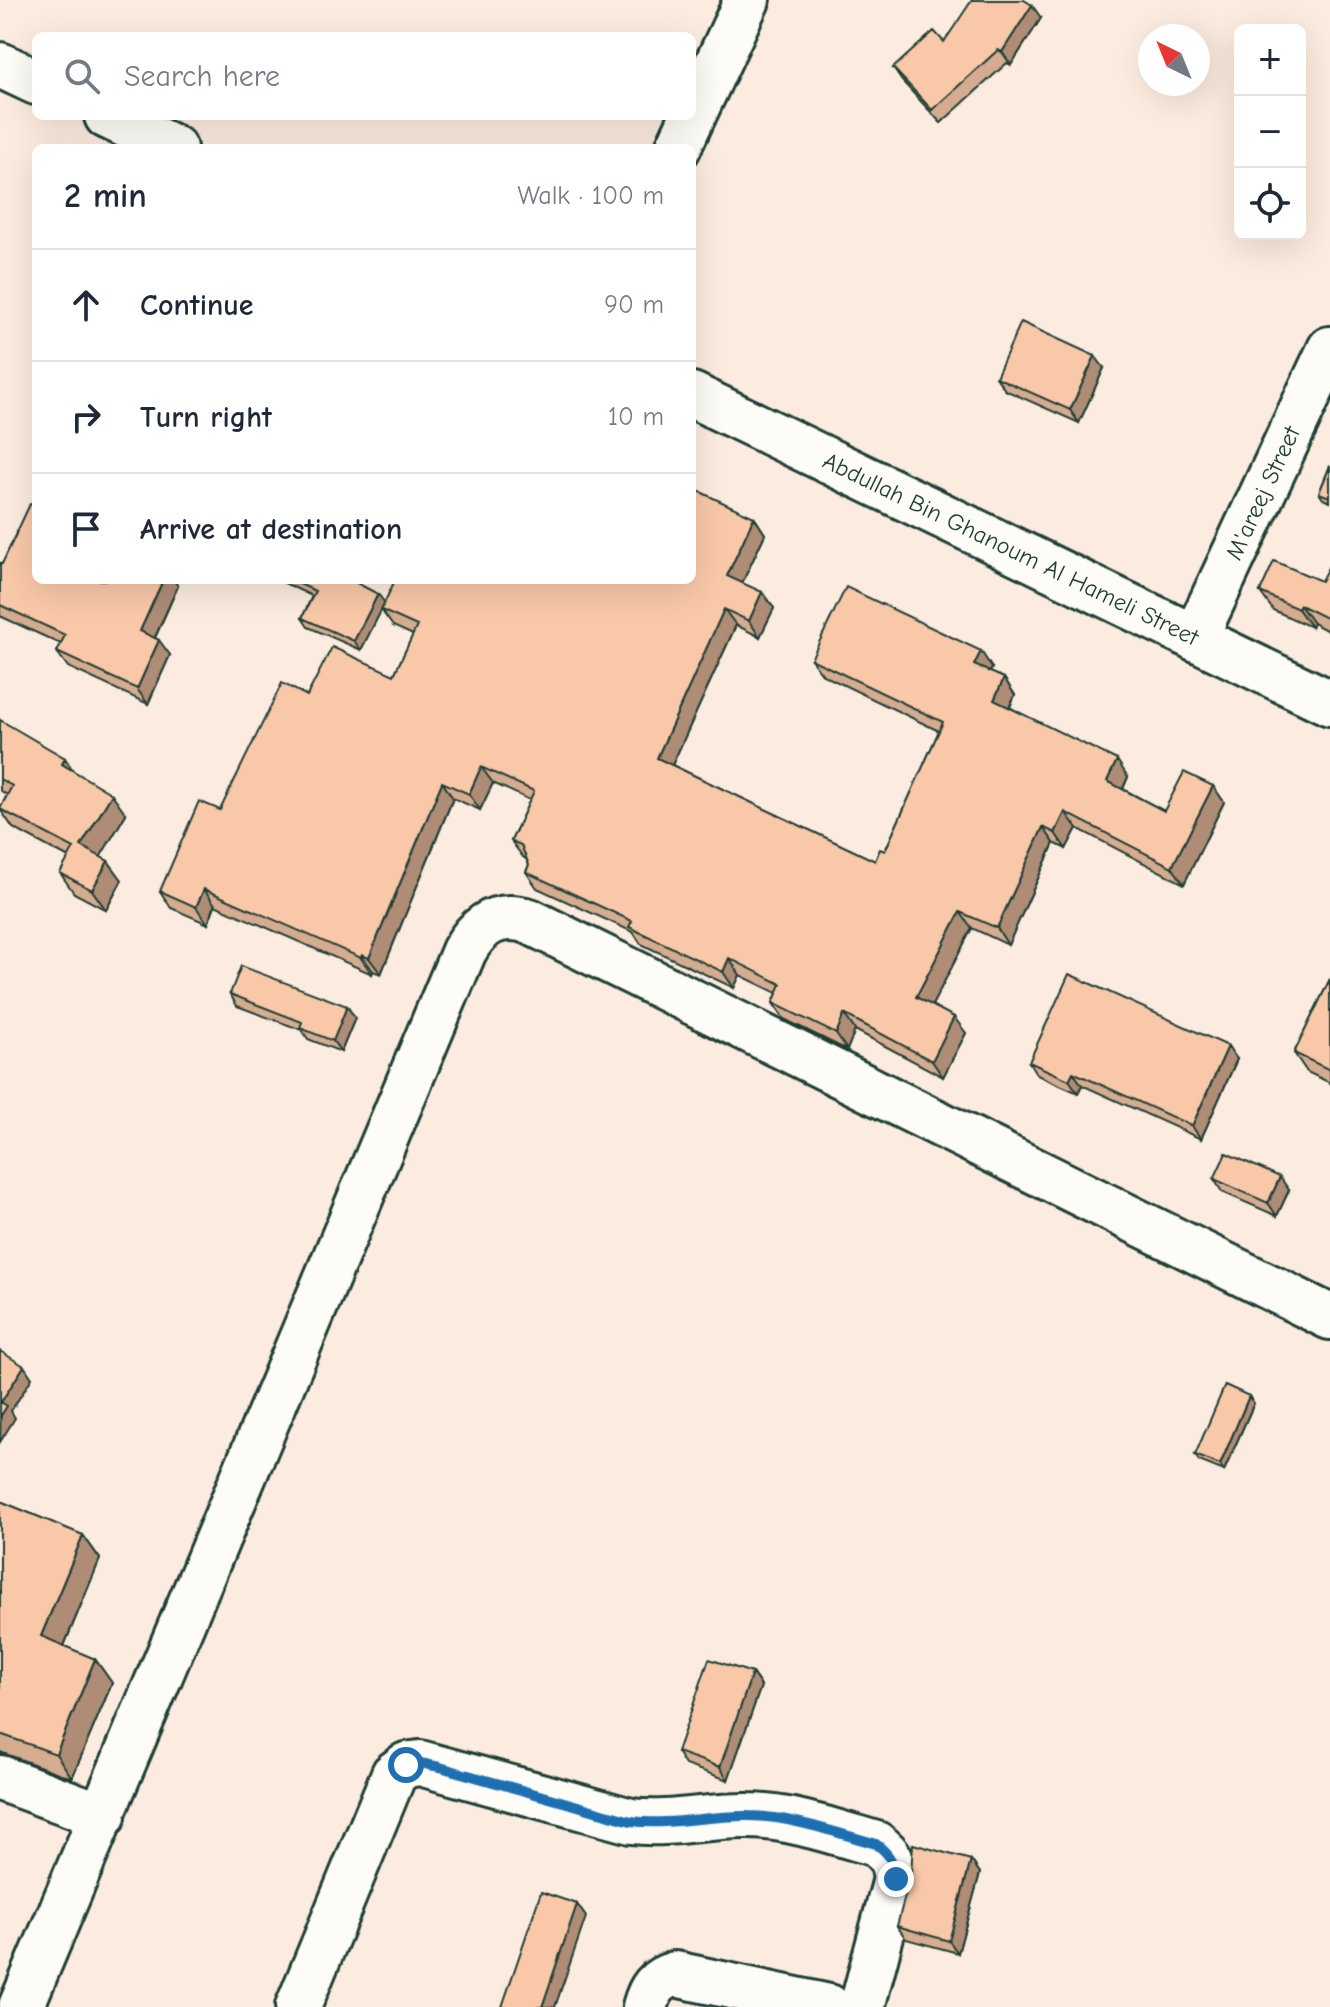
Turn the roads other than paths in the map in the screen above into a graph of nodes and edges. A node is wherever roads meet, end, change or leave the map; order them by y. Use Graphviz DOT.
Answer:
graph roads {
  1 [pos="747,0"];
  2 [pos="0,65"];
  3 [pos="32,80"];
  4 [pos="696,109"];
  5 [pos="115,120"];
  6 [pos="691,120"];
  7 [pos="166,144"];
  8 [pos="680,144"];
  9 [pos="1330,349"];
  10 [pos="696,397"];
  11 [pos="1195,638"];
  12 [pos="1330,703"];
  13 [pos="1330,1317"];
  14 [pos="0,1778"];
  15 [pos="103,1816"];
  16 [pos="21,2007"];
  17 [pos="298,2007"];
  18 [pos="645,2007"];
  19 [pos="829,2007"];
  20 [pos="862,2007"];
  1 -- 4 [label="street"];
  2 -- 3 [label="street"];
  5 -- 7 [label="street"];
  6 -- 8 [label="street"];
  9 -- 11 [label="street, M'areej Street"];
  10 -- 11 [label="street, Abdullah Bin Ghanoum Al Hameli Street"];
  11 -- 12 [label="street, Abdullah Bin Ghanoum Al Hameli Street"];
  13 -- 15 [label="street"];
  14 -- 15 [label="street"];
  15 -- 16 [label="street"];
  17 -- 20 [label="street"];
  18 -- 19 [label="street"];
}
